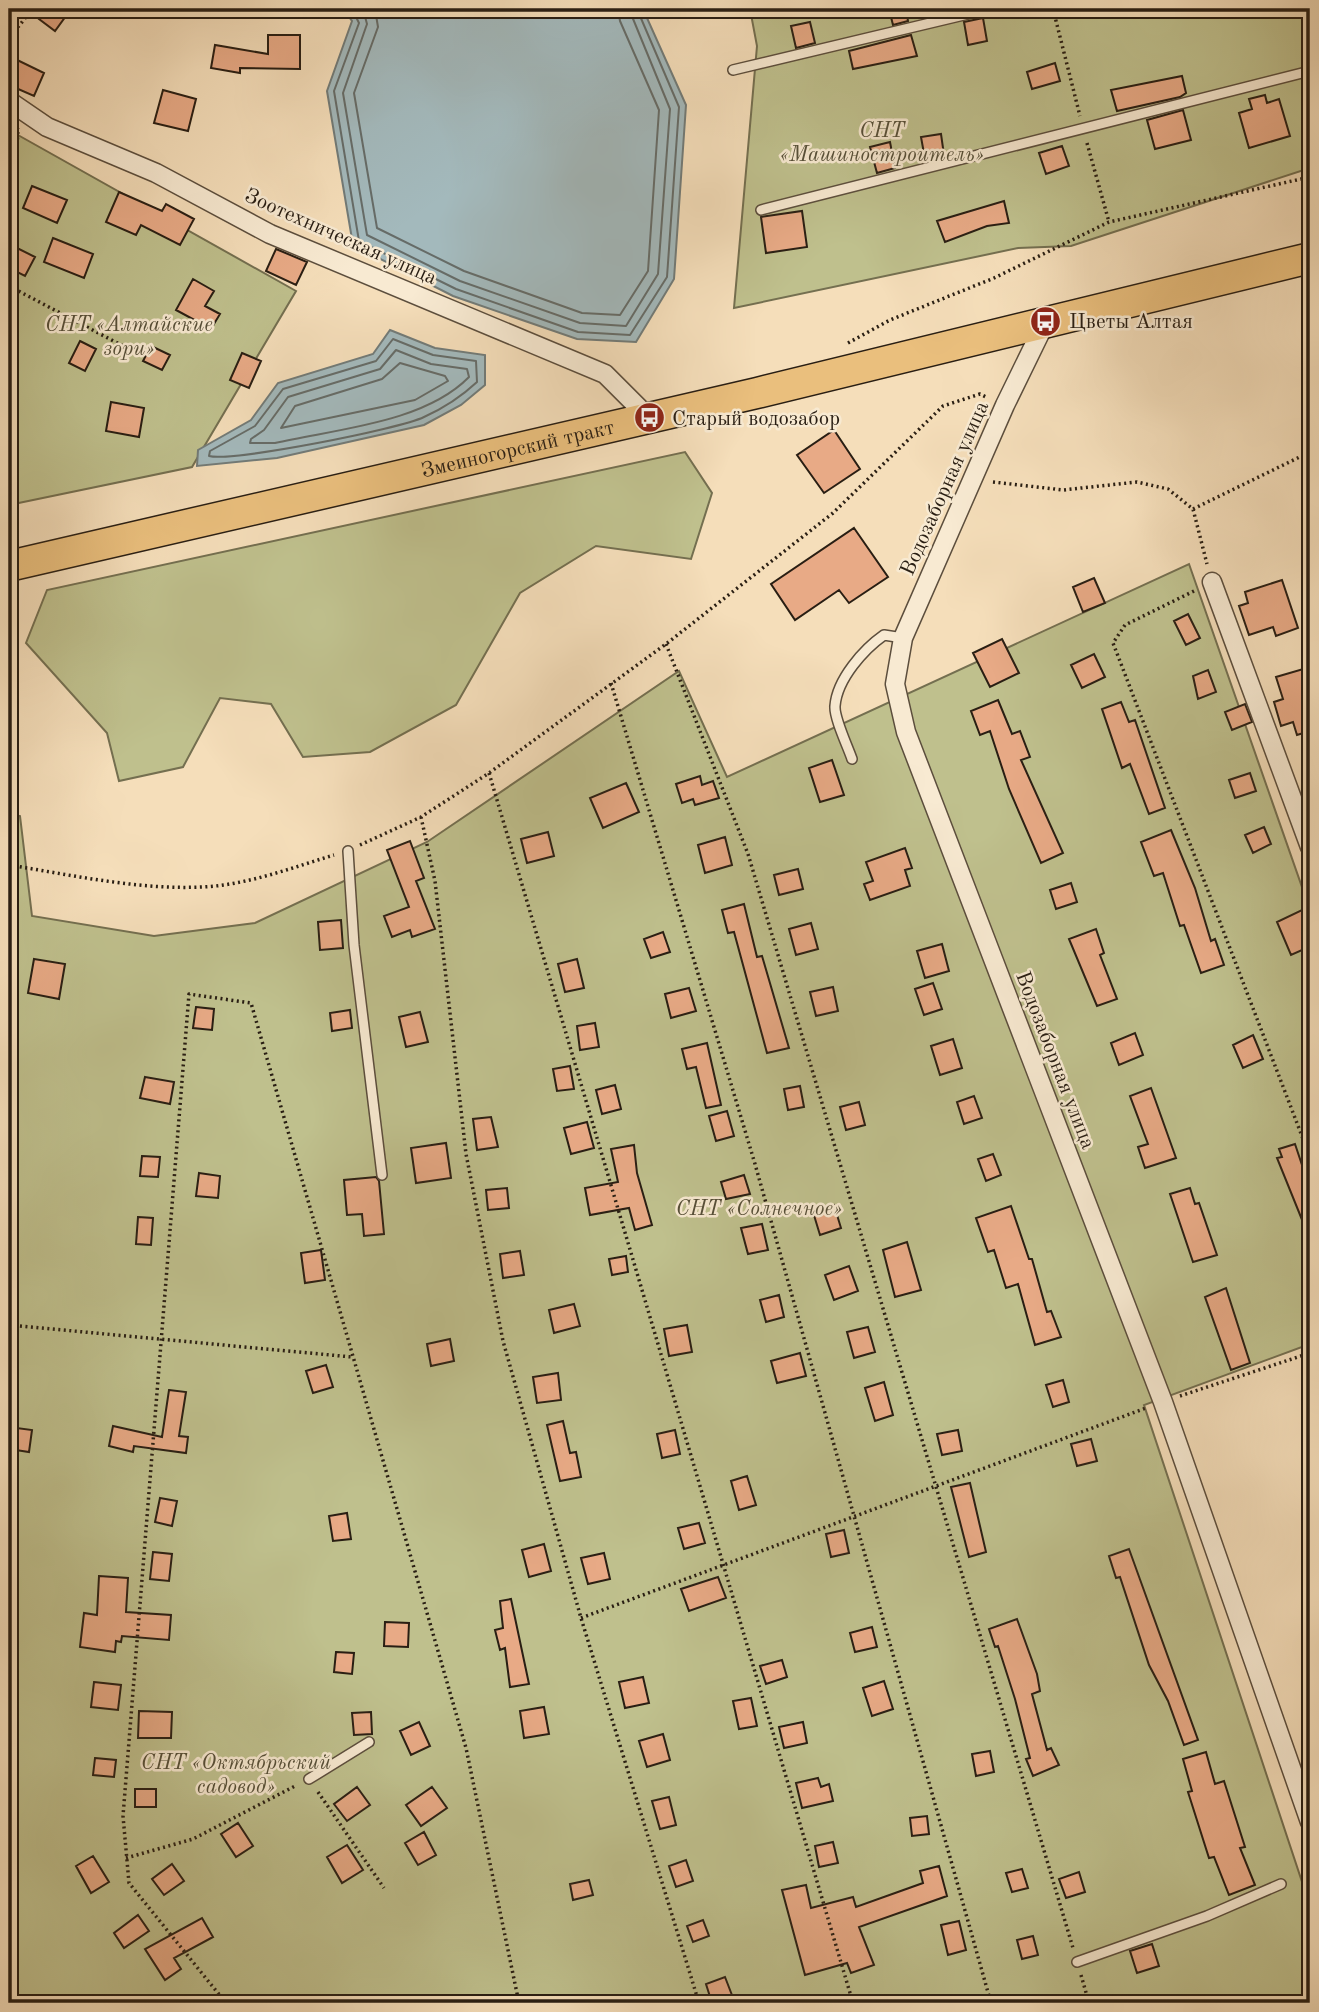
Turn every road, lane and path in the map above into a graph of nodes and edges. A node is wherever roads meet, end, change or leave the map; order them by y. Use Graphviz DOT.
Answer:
graph roads {
  1 [pos="32,9"];
  2 [pos="989,9"];
  3 [pos="9,34"];
  4 [pos="733,70"];
  5 [pos="1310,71"];
  6 [pos="11,102"];
  7 [pos="1310,177"];
  8 [pos="9,199"];
  9 [pos="761,210"];
  10 [pos="1310,258"];
  11 [pos="9,286"];
  12 [pos="1046,321"];
  13 [pos="123,346"];
  14 [pos="842,346"];
  15 [pos="1005,405"];
  16 [pos="649,418"];
  17 [pos="1310,452"];
  18 [pos="974,480"];
  19 [pos="1193,509"];
  20 [pos="9,566"];
  21 [pos="1212,582"];
  22 [pos="903,638"];
  23 [pos="666,644"];
  24 [pos="611,683"];
  25 [pos="852,759"];
  26 [pos="489,773"];
  27 [pos="421,817"];
  28 [pos="1310,847"];
  29 [pos="348,851"];
  30 [pos="9,865"];
  31 [pos="1310,1157"];
  32 [pos="383,1175"];
  33 [pos="9,1325"];
  34 [pos="161,1341"];
  35 [pos="1310,1353"];
  36 [pos="352,1357"];
  37 [pos="1163,1402"];
  38 [pos="936,1484"];
  39 [pos="853,1517"];
  40 [pos="725,1566"];
  41 [pos="581,1618"];
  42 [pos="369,1742"];
  43 [pos="309,1779"];
  44 [pos="1310,1822"];
  45 [pos="126,1858"];
  46 [pos="1281,1884"];
  47 [pos="384,1888"];
  48 [pos="1077,1962"];
  49 [pos="226,2003"];
  50 [pos="519,2003"];
  51 [pos="699,2003"];
  52 [pos="853,2003"];
  53 [pos="991,2003"];
  54 [pos="1089,2003"];
  1 -- 3 [label="path"];
  2 -- 4 [label="lane"];
  5 -- 9 [label="lane"];
  6 -- 8 [label="path"];
  6 -- 16 [label="street, Зоотехническая улица"];
  7 -- 14 [label="path"];
  10 -- 12 [label="highway, Змеиногорский тракт"];
  11 -- 13 [label="path"];
  12 -- 15 [label="street, Водозаборная улица"];
  12 -- 16 [label="highway, Змеиногорский тракт"];
  15 -- 18 [label="street, Водозаборная улица"];
  15 -- 23 [label="path"];
  16 -- 20 [label="highway, Змеиногорский тракт"];
  17 -- 19 [label="path"];
  18 -- 19 [label="path"];
  18 -- 22 [label="street, Водозаборная улица"];
  19 -- 21 [label="path"];
  21 -- 28 [label="street"];
  21 -- 31 [label="path"];
  22 -- 25 [label="lane"];
  22 -- 37 [label="street, Водозаборная улица"];
  23 -- 24 [label="path"];
  23 -- 38 [label="path"];
  24 -- 26 [label="path"];
  24 -- 39 [label="path"];
  26 -- 27 [label="path"];
  26 -- 40 [label="path"];
  27 -- 29 [label="path"];
  27 -- 41 [label="path"];
  29 -- 30 [label="path"];
  29 -- 32 [label="lane"];
  33 -- 34 [label="path"];
  34 -- 36 [label="path"];
  34 -- 36 [label="path"];
  34 -- 45 [label="path"];
  35 -- 37 [label="path"];
  36 -- 50 [label="path"];
  37 -- 38 [label="path"];
  37 -- 44 [label="street, Водозаборная улица"];
  38 -- 39 [label="path"];
  38 -- 48 [label="path"];
  39 -- 40 [label="path"];
  39 -- 53 [label="path"];
  40 -- 41 [label="path"];
  40 -- 52 [label="path"];
  41 -- 51 [label="path"];
  42 -- 43 [label="lane"];
  43 -- 45 [label="path"];
  43 -- 47 [label="path"];
  45 -- 49 [label="path"];
  46 -- 48 [label="lane"];
  48 -- 54 [label="path"];
}
